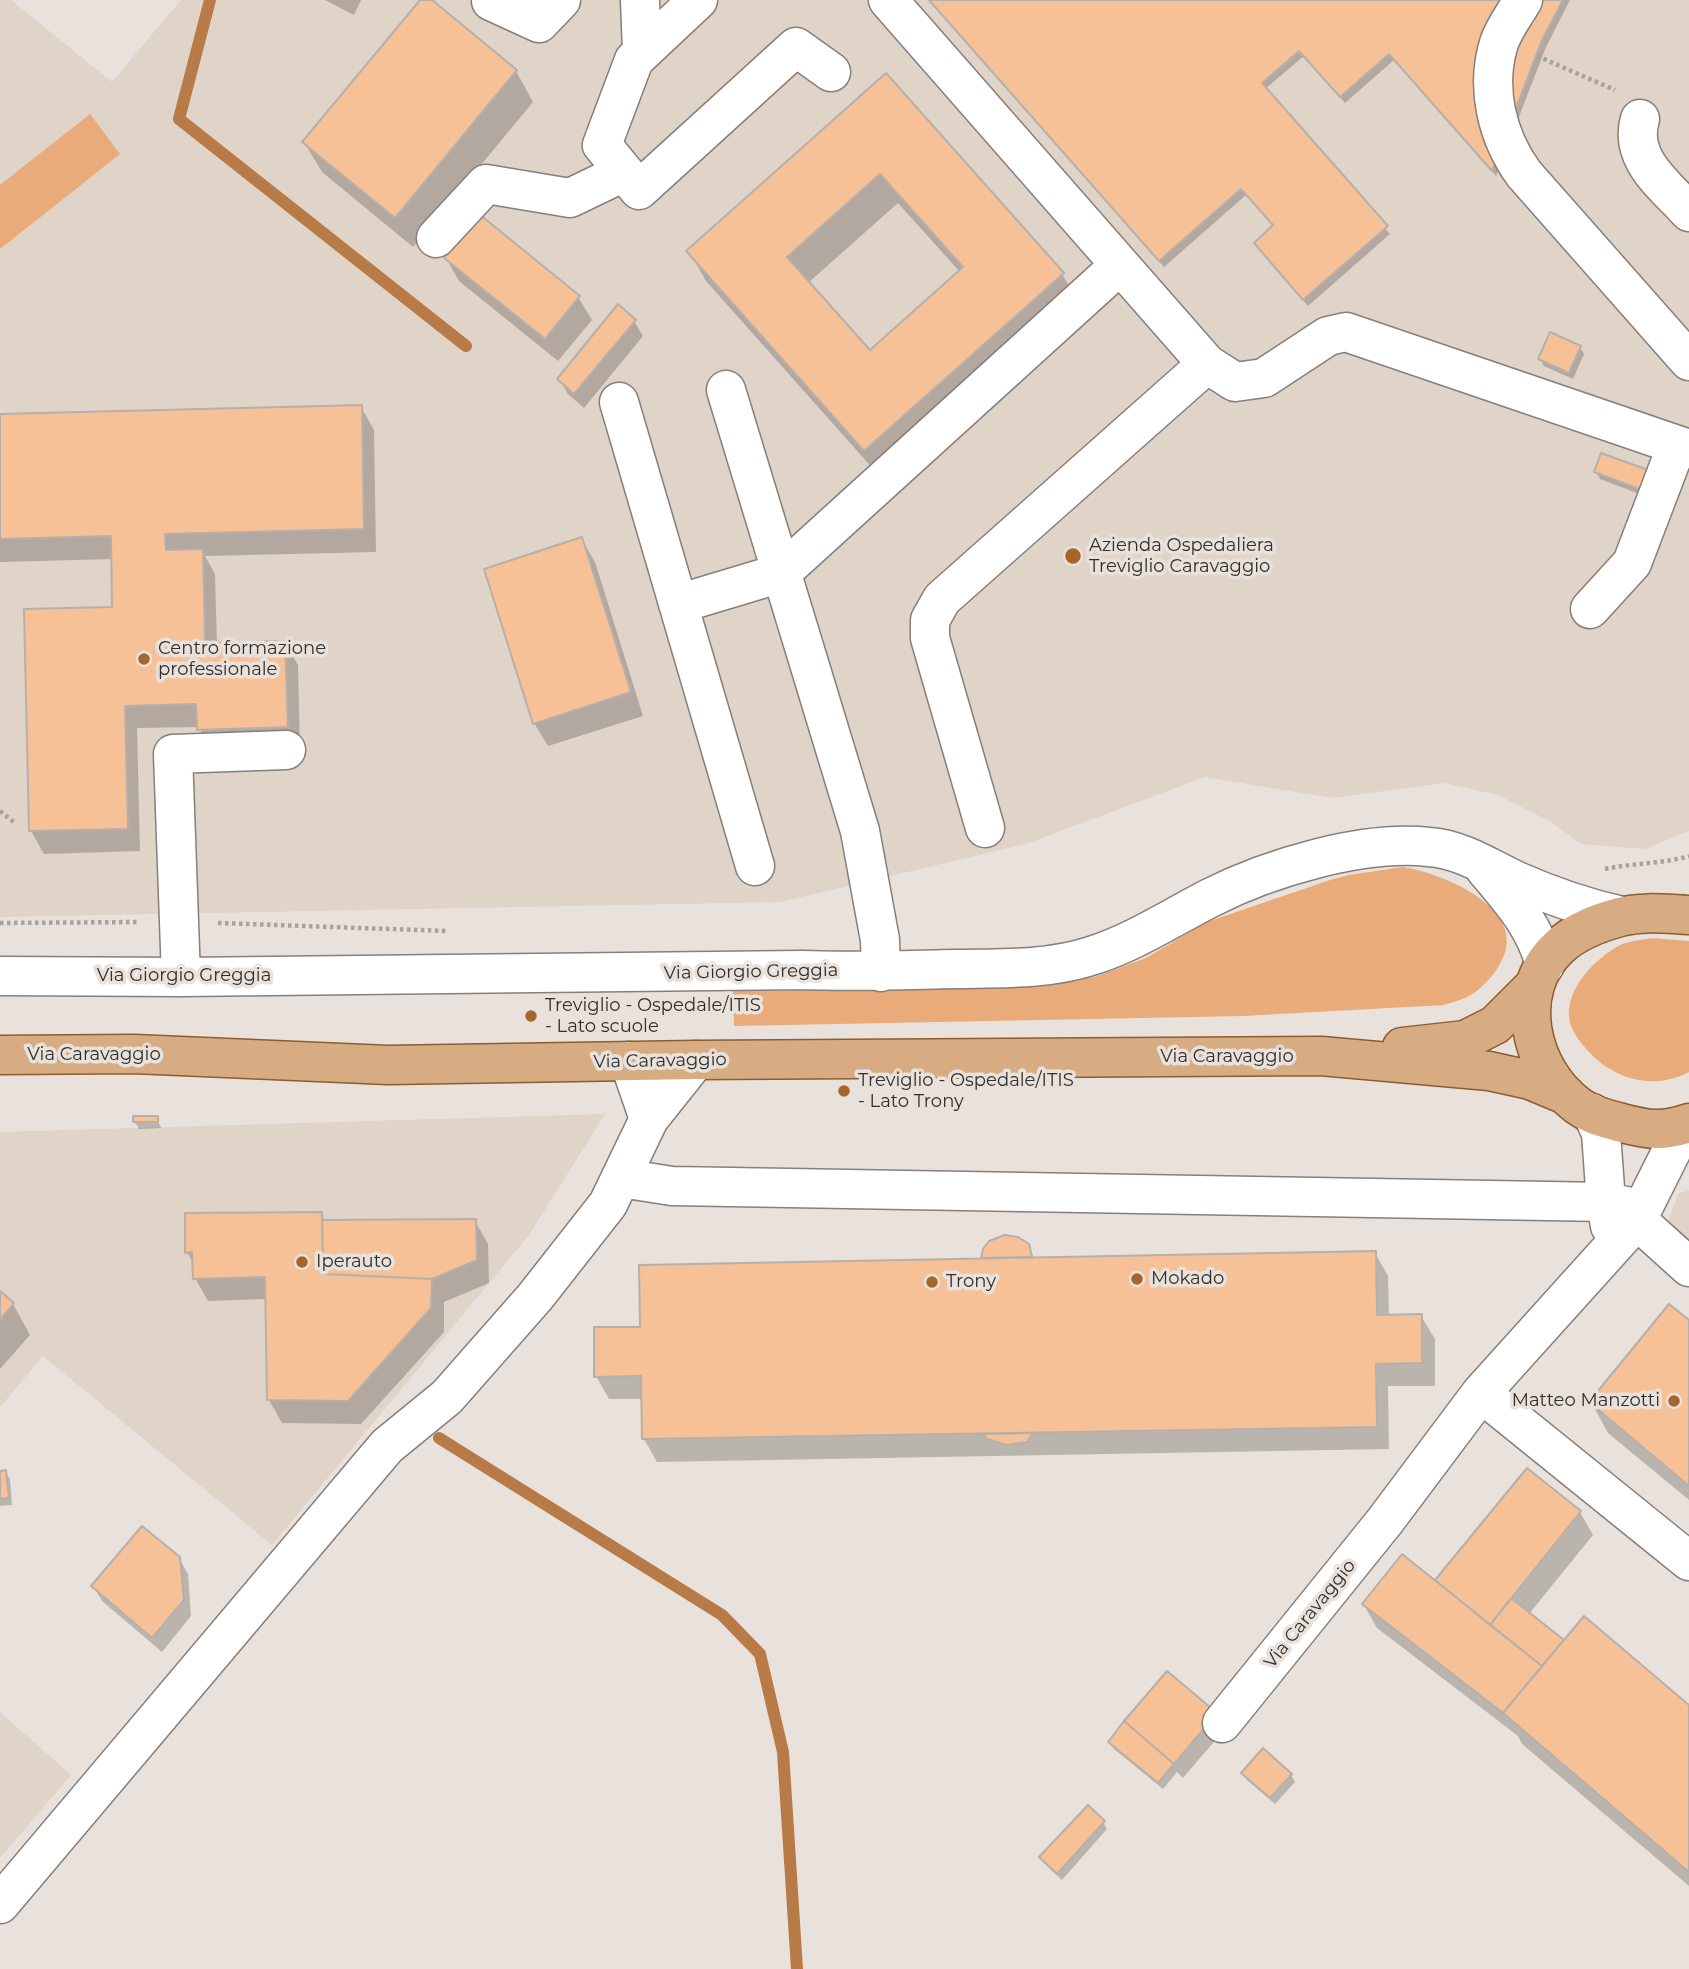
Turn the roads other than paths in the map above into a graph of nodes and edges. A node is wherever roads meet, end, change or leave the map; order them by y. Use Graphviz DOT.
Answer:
graph roads {
  1 [pos="561,0"];
  2 [pos="640,0"];
  3 [pos="698,0"];
  4 [pos="888,0"];
  5 [pos="1523,0"];
  6 [pos="491,1"];
  7 [pos="642,52"];
  8 [pos="831,72"];
  9 [pos="1632,106"];
  10 [pos="624,172"];
  11 [pos="1689,212"];
  12 [pos="436,238"];
  13 [pos="1120,265"];
  14 [pos="1689,361"];
  15 [pos="1207,364"];
  16 [pos="726,390"];
  17 [pos="619,402"];
  18 [pos="1685,447"];
  19 [pos="781,573"];
  20 [pos="678,604"];
  21 [pos="1590,609"];
  22 [pos="286,750"];
  23 [pos="985,828"];
  24 [pos="1476,860"];
  25 [pos="755,866"];
  26 [pos="1689,915"];
  27 [pos="1622,916"];
  28 [pos="881,972"];
  29 [pos="0,976"];
  30 [pos="1540,976"];
  31 [pos="181,977"];
  32 [pos="0,1055"];
  33 [pos="1321,1056"];
  34 [pos="696,1060"];
  35 [pos="629,1061"];
  36 [pos="1579,1104"];
  37 [pos="649,1119"];
  38 [pos="1689,1125"];
  39 [pos="621,1178"];
  40 [pos="1624,1219"];
  41 [pos="1689,1266"];
  42 [pos="1481,1393"];
  43 [pos="1689,1561"];
  44 [pos="1222,1723"];
  45 [pos="0,1904"];
  1 -- 6 [label="street"];
  2 -- 7 [label="street"];
  3 -- 7 [label="street"];
  4 -- 13 [label="street"];
  5 -- 14 [label="street"];
  7 -- 10 [label="street"];
  8 -- 10 [label="street"];
  9 -- 11 [label="street"];
  10 -- 12 [label="street"];
  13 -- 15 [label="street"];
  13 -- 19 [label="street"];
  15 -- 18 [label="street"];
  15 -- 23 [label="street"];
  16 -- 19 [label="street"];
  17 -- 20 [label="street"];
  18 -- 21 [label="street"];
  19 -- 20 [label="street"];
  19 -- 28 [label="street"];
  20 -- 25 [label="street"];
  22 -- 31 [label="street"];
  24 -- 27 [label="street, Via Giorgio Greggia"];
  24 -- 28 [label="street, Via Giorgio Greggia"];
  24 -- 30 [label="street"];
  26 -- 27 [label="main road, Via Caravaggio"];
  27 -- 30 [label="main road, Via Caravaggio"];
  28 -- 31 [label="street, Via Giorgio Greggia"];
  29 -- 31 [label="street, Via Giorgio Greggia"];
  30 -- 33 [label="main road, Via Caravaggio"];
  30 -- 36 [label="main road"];
  32 -- 35 [label="main road, Via Caravaggio"];
  33 -- 34 [label="main road, Via Caravaggio"];
  33 -- 36 [label="main road, Via Caravaggio"];
  34 -- 35 [label="main road, Via Caravaggio"];
  34 -- 37 [label="street"];
  35 -- 37 [label="street"];
  36 -- 38 [label="main road, Via Caravaggio"];
  36 -- 40 [label="street"];
  37 -- 39 [label="street"];
  38 -- 40 [label="street, Via Caravaggio"];
  39 -- 40 [label="street"];
  39 -- 45 [label="street"];
  40 -- 41 [label="street"];
  40 -- 42 [label="street, Via Caravaggio"];
  42 -- 43 [label="street"];
  42 -- 44 [label="street, Via Caravaggio"];
}
